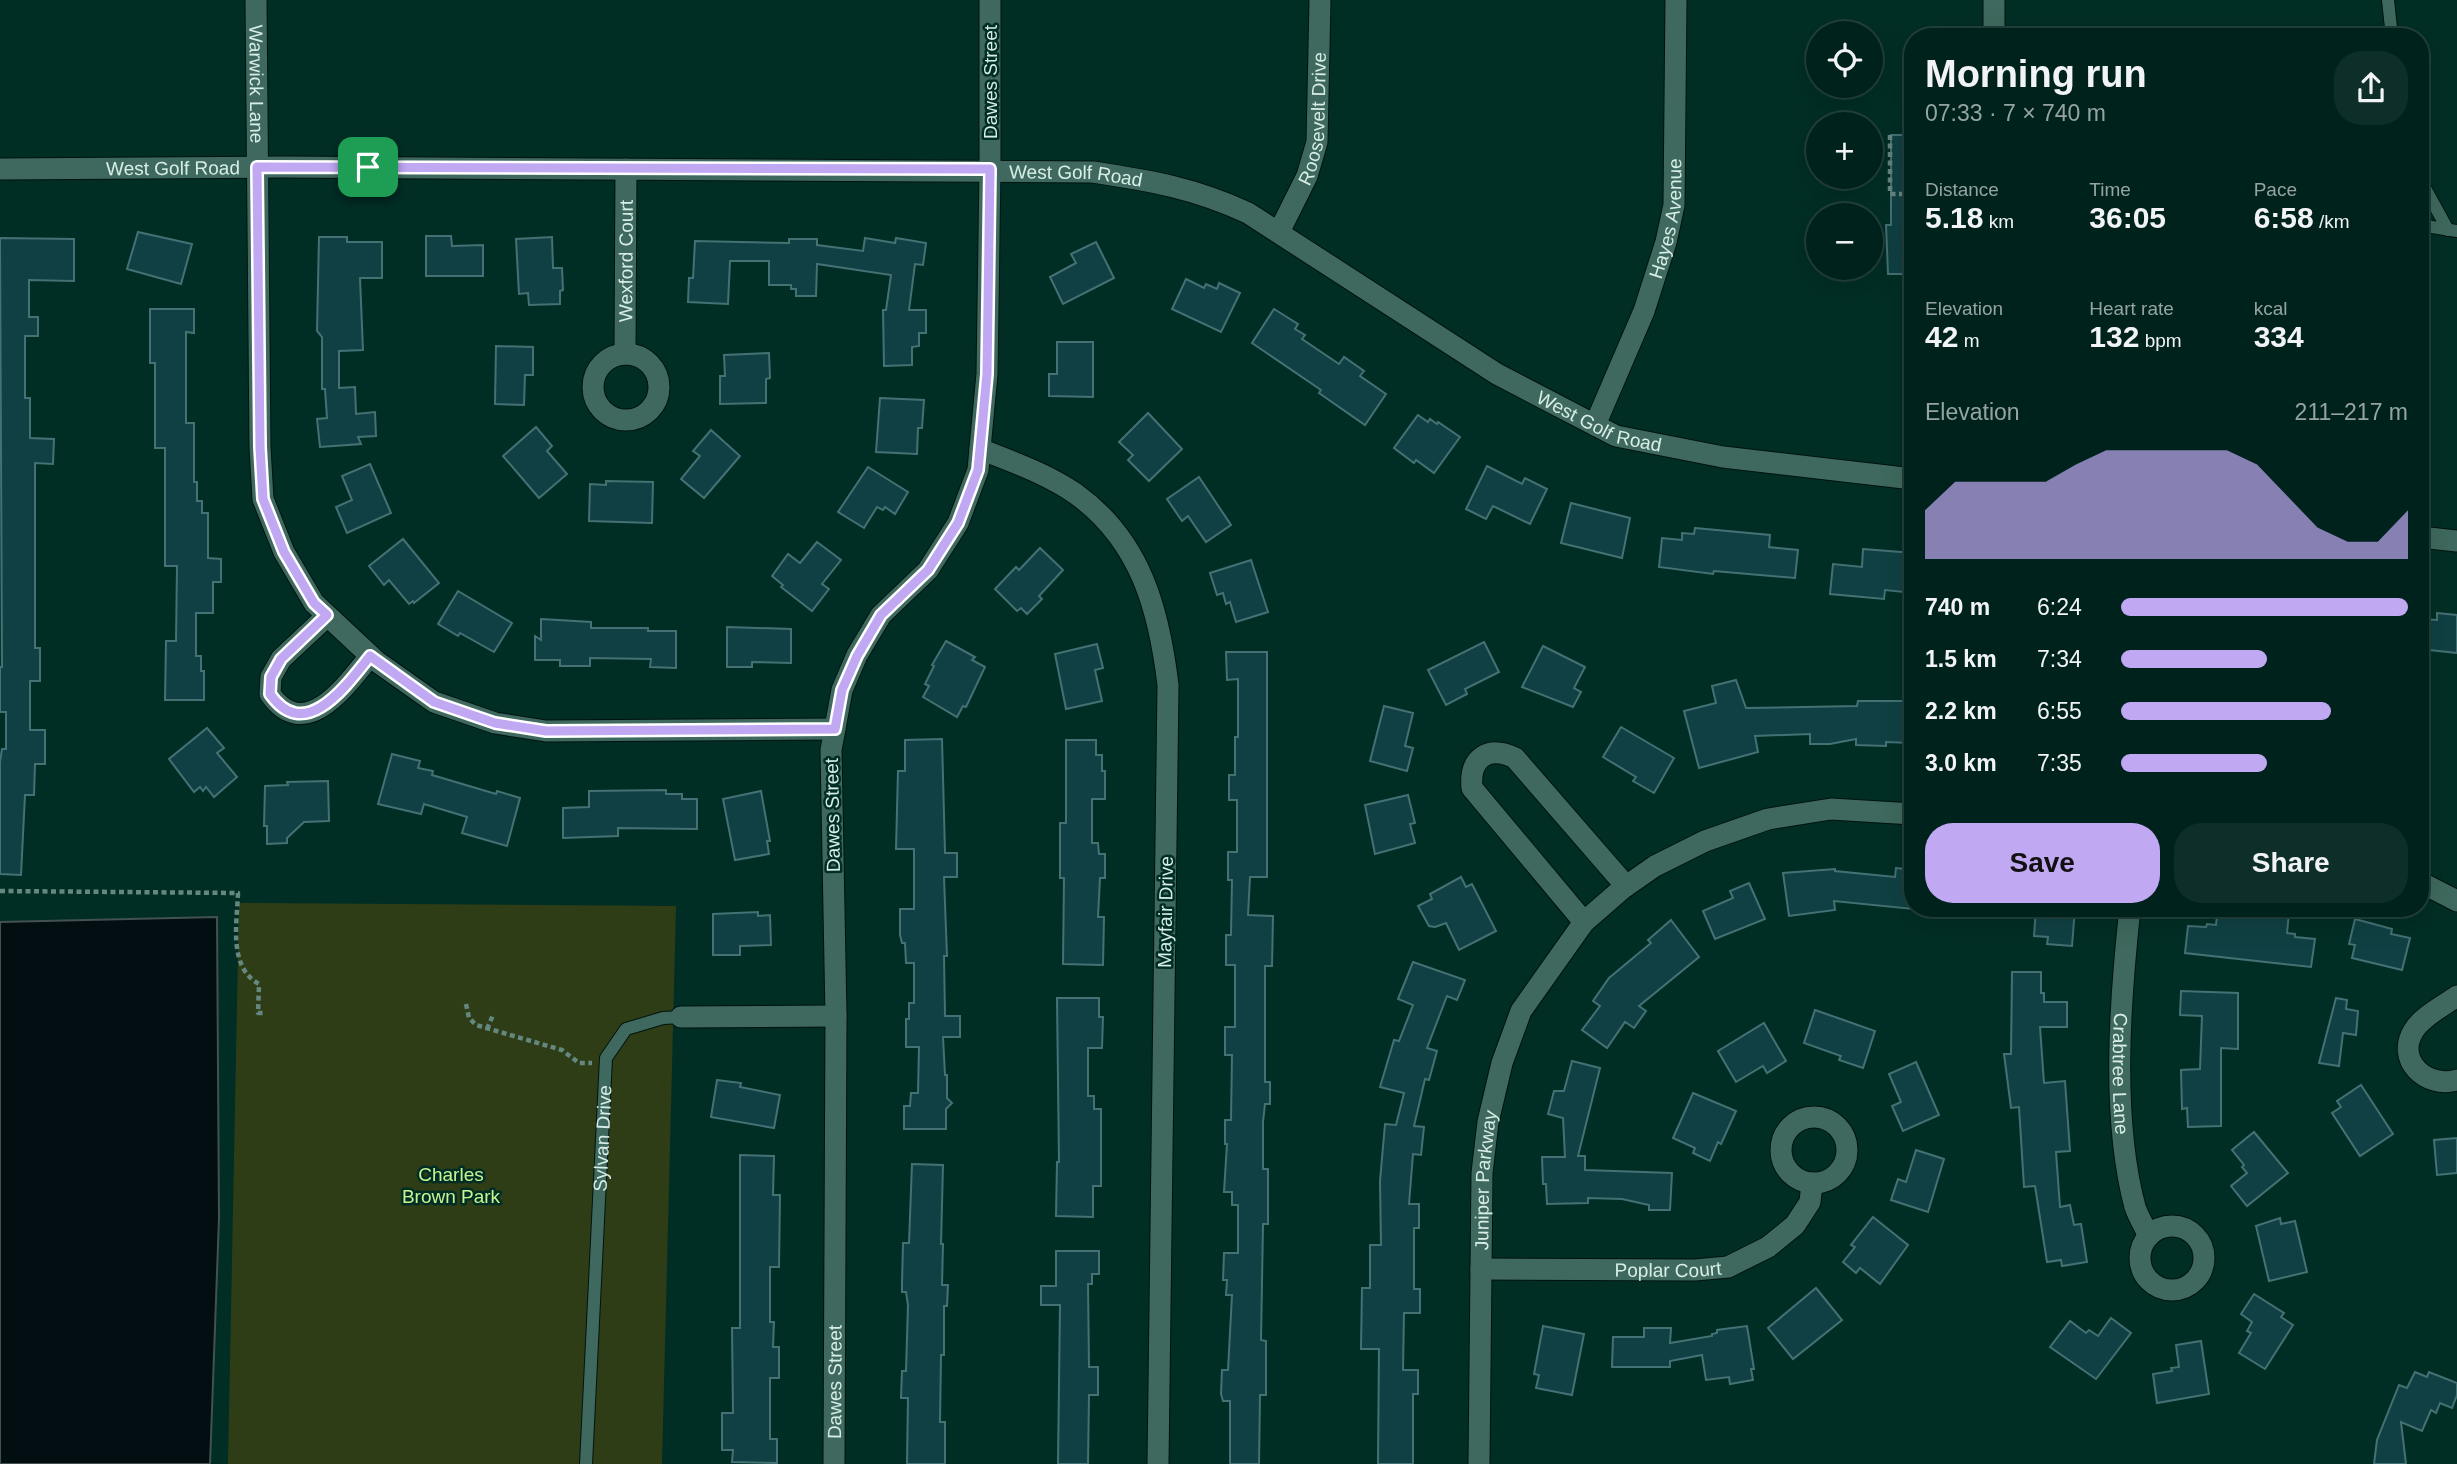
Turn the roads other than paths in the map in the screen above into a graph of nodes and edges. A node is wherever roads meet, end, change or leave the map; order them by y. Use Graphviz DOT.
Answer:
graph roads {
  1 [pos="256,0"];
  2 [pos="990,0"];
  3 [pos="1320,0"];
  4 [pos="1676,0"];
  5 [pos="1994,0"];
  6 [pos="2388,0"];
  7 [pos="1994,28"];
  8 [pos="2391,28"];
  9 [pos="257,167"];
  10 [pos="0,169"];
  11 [pos="626,169"];
  12 [pos="990,169"];
  13 [pos="2429,194"];
  14 [pos="2429,226"];
  15 [pos="2453,230"];
  16 [pos="1279,232"];
  17 [pos="625,354"];
  18 [pos="1595,425"];
  19 [pos="980,449"];
  20 [pos="1904,478"];
  21 [pos="2429,538"];
  22 [pos="2457,541"];
  23 [pos="327,615"];
  24 [pos="370,656"];
  25 [pos="835,729"];
  26 [pos="1904,813"];
  27 [pos="1626,886"];
  28 [pos="2429,887"];
  29 [pos="2457,901"];
  30 [pos="2129,917"];
  31 [pos="1584,922"];
  32 [pos="2457,996"];
  33 [pos="836,1016"];
  34 [pos="681,1017"];
  35 [pos="2457,1080"];
  36 [pos="1812,1183"];
  37 [pos="2149,1236"];
  38 [pos="1481,1269"];
  39 [pos="586,1464"];
  40 [pos="834,1464"];
  41 [pos="1158,1464"];
  42 [pos="1479,1464"];
  1 -- 9 [label="street, Warwick Lane"];
  2 -- 12 [label="street, Dawes Street"];
  3 -- 16 [label="street, Roosevelt Drive"];
  4 -- 18 [label="street, Hayes Avenue"];
  5 -- 7 [label="street"];
  6 -- 8 [label="lane"];
  9 -- 10 [label="street, West Golf Road"];
  9 -- 11 [label="street, West Golf Road"];
  9 -- 23 [label="street, Warwick Lane"];
  11 -- 12 [label="street, West Golf Road"];
  11 -- 17 [label="street, Wexford Court"];
  12 -- 16 [label="street, West Golf Road"];
  12 -- 19 [label="street, Dawes Street"];
  13 -- 15 [label="lane"];
  14 -- 15 [label="lane"];
  16 -- 18 [label="street, West Golf Road"];
  18 -- 20 [label="street, West Golf Road"];
  19 -- 25 [label="street, Dawes Street"];
  19 -- 41 [label="street, Mayfair Drive"];
  21 -- 22 [label="street"];
  23 -- 24 [label="street, Warwick Lane"];
  23 -- 24 [label="street"];
  24 -- 25 [label="street, Warwick Lane"];
  25 -- 33 [label="street, Dawes Street"];
  26 -- 27 [label="street, Juniper Parkway"];
  27 -- 31 [label="street, Juniper Parkway"];
  27 -- 31 [label="street"];
  28 -- 29 [label="street"];
  30 -- 37 [label="street, Crabtree Lane"];
  31 -- 38 [label="street, Juniper Parkway"];
  32 -- 35 [label="street"];
  33 -- 34 [label="street, Sylvan Drive"];
  33 -- 40 [label="street, Dawes Street"];
  34 -- 39 [label="lane, Sylvan Drive"];
  36 -- 38 [label="street, Poplar Court"];
  38 -- 42 [label="street, Juniper Parkway"];
}
